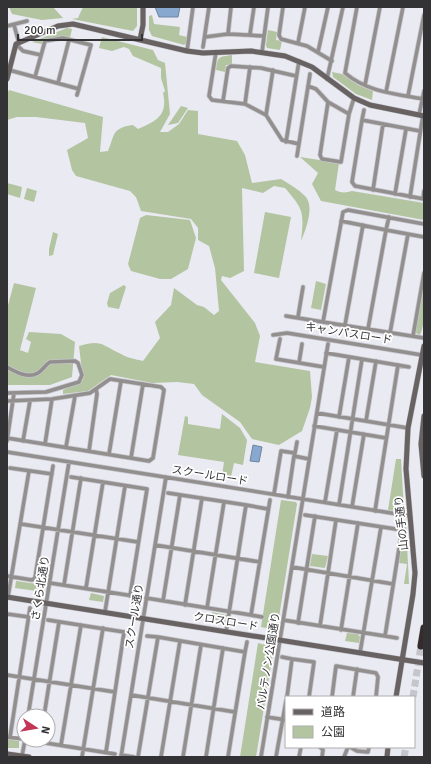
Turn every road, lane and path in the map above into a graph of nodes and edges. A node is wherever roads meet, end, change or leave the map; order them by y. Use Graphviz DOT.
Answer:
graph roads {
  1 [pos="143,7"];
  2 [pos="193,7"];
  3 [pos="208,7"];
  4 [pos="231,7"];
  5 [pos="254,7"];
  6 [pos="268,7"];
  7 [pos="283,7"];
  8 [pos="305,7"];
  9 [pos="328,7"];
  10 [pos="343,7"];
  11 [pos="357,7"];
  12 [pos="380,7"];
  13 [pos="403,7"];
  14 [pos="424,16"];
  15 [pos="28,20"];
  16 [pos="14,25"];
  17 [pos="7,26"];
  18 [pos="228,34"];
  19 [pos="250,34"];
  20 [pos="264,36"];
  21 [pos="204,37"];
  22 [pos="69,40"];
  23 [pos="140,40"];
  24 [pos="298,43"];
  25 [pos="17,44"];
  26 [pos="203,47"];
  27 [pos="187,51"];
  28 [pos="216,52"];
  29 [pos="262,52"];
  30 [pos="318,52"];
  31 [pos="41,55"];
  32 [pos="299,61"];
  33 [pos="332,61"];
  34 [pos="250,67"];
  35 [pos="9,70"];
  36 [pos="273,70"];
  37 [pos="310,74"];
  38 [pos="296,76"];
  39 [pos="35,77"];
  40 [pos="7,79"];
  41 [pos="327,79"];
  42 [pos="58,83"];
  43 [pos="365,85"];
  44 [pos="308,86"];
  45 [pos="79,89"];
  46 [pos="424,91"];
  47 [pos="386,92"];
  48 [pos="78,95"];
  49 [pos="408,96"];
  50 [pos="354,98"];
  51 [pos="423,99"];
  52 [pos="223,101"];
  53 [pos="328,102"];
  54 [pos="245,104"];
  55 [pos="364,110"];
  56 [pos="349,114"];
  57 [pos="266,115"];
  58 [pos="422,115"];
  59 [pos="362,120"];
  60 [pos="384,124"];
  61 [pos="406,129"];
  62 [pos="420,131"];
  63 [pos="286,142"];
  64 [pos="299,144"];
  65 [pos="297,156"];
  66 [pos="373,190"];
  67 [pos="424,190"];
  68 [pos="395,194"];
  69 [pos="410,197"];
  70 [pos="423,199"];
  71 [pos="389,217"];
  72 [pos="341,222"];
  73 [pos="424,224"];
  74 [pos="363,225"];
  75 [pos="386,230"];
  76 [pos="408,234"];
  77 [pos="424,237"];
  78 [pos="424,273"];
  79 [pos="304,287"];
  80 [pos="286,316"];
  81 [pos="298,317"];
  82 [pos="323,322"];
  83 [pos="345,325"];
  84 [pos="368,329"];
  85 [pos="390,332"];
  86 [pos="273,335"];
  87 [pos="413,336"];
  88 [pos="424,338"];
  89 [pos="280,339"];
  90 [pos="302,344"];
  91 [pos="328,344"];
  92 [pos="424,346"];
  93 [pos="326,354"];
  94 [pos="422,354"];
  95 [pos="349,357"];
  96 [pos="362,359"];
  97 [pos="376,361"];
  98 [pos="299,363"];
  99 [pos="398,365"];
  100 [pos="7,367"];
  101 [pos="324,367"];
  102 [pos="409,367"];
  103 [pos="121,381"];
  104 [pos="143,384"];
  105 [pos="96,389"];
  106 [pos="7,393"];
  107 [pos="14,393"];
  108 [pos="75,396"];
  109 [pos="52,399"];
  110 [pos="14,400"];
  111 [pos="7,401"];
  112 [pos="30,401"];
  113 [pos="317,413"];
  114 [pos="424,416"];
  115 [pos="339,417"];
  116 [pos="352,419"];
  117 [pos="366,421"];
  118 [pos="388,425"];
  119 [pos="314,426"];
  120 [pos="408,428"];
  121 [pos="337,430"];
  122 [pos="350,432"];
  123 [pos="364,434"];
  124 [pos="386,438"];
  125 [pos="7,440"];
  126 [pos="23,440"];
  127 [pos="297,442"];
  128 [pos="45,444"];
  129 [pos="66,448"];
  130 [pos="88,451"];
  131 [pos="7,452"];
  132 [pos="109,454"];
  133 [pos="295,454"];
  134 [pos="131,458"];
  135 [pos="309,459"];
  136 [pos="69,462"];
  137 [pos="53,466"];
  138 [pos="10,468"];
  139 [pos="29,470"];
  140 [pos="52,474"];
  141 [pos="424,476"];
  142 [pos="72,477"];
  143 [pos="166,477"];
  144 [pos="81,478"];
  145 [pos="103,482"];
  146 [pos="125,486"];
  147 [pos="168,493"];
  148 [pos="274,494"];
  149 [pos="180,495"];
  150 [pos="288,497"];
  151 [pos="202,498"];
  152 [pos="303,499"];
  153 [pos="270,500"];
  154 [pos="224,502"];
  155 [pos="325,502"];
  156 [pos="246,505"];
  157 [pos="339,505"];
  158 [pos="352,507"];
  159 [pos="268,509"];
  160 [pos="375,510"];
  161 [pos="305,515"];
  162 [pos="315,516"];
  163 [pos="410,516"];
  164 [pos="336,520"];
  165 [pos="358,523"];
  166 [pos="21,524"];
  167 [pos="43,527"];
  168 [pos="380,527"];
  169 [pos="59,530"];
  170 [pos="72,532"];
  171 [pos="94,535"];
  172 [pos="116,539"];
  173 [pos="138,542"];
  174 [pos="155,545"];
  175 [pos="172,548"];
  176 [pos="194,551"];
  177 [pos="216,555"];
  178 [pos="238,558"];
  179 [pos="260,562"];
  180 [pos="292,567"];
  181 [pos="306,570"];
  182 [pos="328,573"];
  183 [pos="7,576"];
  184 [pos="350,576"];
  185 [pos="12,577"];
  186 [pos="372,580"];
  187 [pos="50,583"];
  188 [pos="393,584"];
  189 [pos="64,585"];
  190 [pos="86,588"];
  191 [pos="108,592"];
  192 [pos="130,596"];
  193 [pos="8,597"];
  194 [pos="140,597"];
  195 [pos="146,598"];
  196 [pos="163,600"];
  197 [pos="47,603"];
  198 [pos="185,604"];
  199 [pos="30,608"];
  200 [pos="207,608"];
  201 [pos="229,611"];
  202 [pos="105,612"];
  203 [pos="7,614"];
  204 [pos="251,615"];
  205 [pos="28,617"];
  206 [pos="262,617"];
  207 [pos="143,618"];
  208 [pos="48,620"];
  209 [pos="283,620"];
  210 [pos="59,622"];
  211 [pos="298,622"];
  212 [pos="81,625"];
  213 [pos="320,626"];
  214 [pos="102,628"];
  215 [pos="424,628"];
  216 [pos="342,630"];
  217 [pos="226,632"];
  218 [pos="364,633"];
  219 [pos="147,636"];
  220 [pos="385,636"];
  221 [pos="158,637"];
  222 [pos="397,638"];
  223 [pos="280,640"];
  224 [pos="180,641"];
  225 [pos="247,642"];
  226 [pos="201,645"];
  227 [pos="421,646"];
  228 [pos="223,648"];
  229 [pos="245,652"];
  230 [pos="360,653"];
  231 [pos="282,657"];
  232 [pos="292,659"];
  233 [pos="402,660"];
  234 [pos="424,663"];
  235 [pos="357,670"];
  236 [pos="7,675"];
  237 [pos="19,677"];
  238 [pos="34,680"];
  239 [pos="49,682"];
  240 [pos="71,685"];
  241 [pos="93,689"];
  242 [pos="115,692"];
  243 [pos="131,695"];
  244 [pos="287,696"];
  245 [pos="309,696"];
  246 [pos="332,696"];
  247 [pos="352,696"];
  248 [pos="376,696"];
  249 [pos="396,696"];
  250 [pos="148,697"];
  251 [pos="170,701"];
  252 [pos="192,705"];
  253 [pos="29,708"];
  254 [pos="45,708"];
  255 [pos="214,708"];
  256 [pos="236,712"];
  257 [pos="268,717"];
  258 [pos="285,720"];
  259 [pos="8,737"];
  260 [pos="56,744"];
  261 [pos="61,745"];
  262 [pos="348,748"];
  263 [pos="351,748"];
  264 [pos="369,748"];
  265 [pos="83,749"];
  266 [pos="106,752"];
  267 [pos="7,754"];
  268 [pos="115,754"];
  269 [pos="22,756"];
  270 [pos="121,756"];
  271 [pos="29,757"];
  272 [pos="82,757"];
  273 [pos="134,757"];
  274 [pos="138,757"];
  275 [pos="161,757"];
  276 [pos="183,757"];
  277 [pos="206,757"];
  278 [pos="228,757"];
  279 [pos="261,757"];
  280 [pos="276,757"];
  281 [pos="344,757"];
  1 -- 23 [label="street"];
  2 -- 27 [label="street"];
  3 -- 21 [label="street"];
  4 -- 18 [label="street"];
  5 -- 19 [label="street"];
  6 -- 20 [label="street"];
  7 -- 24 [label="street"];
  8 -- 24 [label="street"];
  9 -- 30 [label="street"];
  10 -- 33 [label="street"];
  11 -- 43 [label="street"];
  12 -- 43 [label="street"];
  13 -- 47 [label="street"];
  14 -- 49 [label="street"];
  15 -- 16 [label="street"];
  16 -- 17 [label="street"];
  16 -- 25 [label="street"];
  18 -- 19 [label="street"];
  18 -- 21 [label="street"];
  19 -- 20 [label="street"];
  20 -- 29 [label="street"];
  21 -- 26 [label="street"];
  22 -- 31 [label="street"];
  22 -- 42 [label="street"];
  22 -- 45 [label="street"];
  23 -- 25 [label="street"];
  23 -- 27 [label="street"];
  24 -- 30 [label="street"];
  25 -- 31 [label="street"];
  25 -- 35 [label="street"];
  27 -- 28 [label="street"];
  28 -- 29 [label="street"];
  28 -- 52 [label="street"];
  29 -- 32 [label="street"];
  30 -- 33 [label="street"];
  31 -- 39 [label="street"];
  32 -- 38 [label="street"];
  32 -- 41 [label="street"];
  33 -- 41 [label="street"];
  34 -- 36 [label="street"];
  34 -- 52 [label="street"];
  34 -- 54 [label="street"];
  35 -- 39 [label="street"];
  35 -- 40 [label="street"];
  36 -- 38 [label="street"];
  36 -- 57 [label="street"];
  37 -- 44 [label="street"];
  38 -- 63 [label="street"];
  39 -- 42 [label="street"];
  41 -- 50 [label="street"];
  42 -- 45 [label="street"];
  43 -- 47 [label="street"];
  44 -- 53 [label="street"];
  44 -- 64 [label="street"];
  45 -- 48 [label="street"];
  46 -- 51 [label="street"];
  47 -- 49 [label="street"];
  49 -- 51 [label="street"];
  50 -- 56 [label="street"];
  50 -- 58 [label="street"];
  51 -- 58 [label="street"];
  52 -- 54 [label="street"];
  53 -- 56 [label="street"];
  53 -- 56 [label="street"];
  54 -- 57 [label="street"];
  55 -- 59 [label="street"];
  57 -- 63 [label="street"];
  58 -- 62 [label="street"];
  59 -- 60 [label="street"];
  59 -- 66 [label="street"];
  60 -- 61 [label="street"];
  60 -- 66 [label="street"];
  61 -- 62 [label="street"];
  61 -- 68 [label="street"];
  62 -- 69 [label="street"];
  63 -- 64 [label="street"];
  64 -- 65 [label="street"];
  66 -- 68 [label="street"];
  67 -- 70 [label="street"];
  68 -- 69 [label="street"];
  69 -- 70 [label="street"];
  71 -- 72 [label="street"];
  71 -- 73 [label="street"];
  71 -- 75 [label="street"];
  72 -- 74 [label="street"];
  72 -- 82 [label="street"];
  74 -- 75 [label="street"];
  74 -- 83 [label="street"];
  75 -- 76 [label="street"];
  75 -- 84 [label="street"];
  76 -- 77 [label="street"];
  76 -- 85 [label="street"];
  78 -- 87 [label="street"];
  79 -- 81 [label="street"];
  80 -- 81 [label="street"];
  81 -- 82 [label="street"];
  82 -- 83 [label="street"];
  83 -- 84 [label="street"];
  84 -- 85 [label="street"];
  85 -- 87 [label="street"];
  86 -- 94 [label="street, キャンパスロード"];
  87 -- 88 [label="street"];
  89 -- 98 [label="street"];
  90 -- 98 [label="street"];
  91 -- 93 [label="street"];
  92 -- 94 [label="street, 山の手通り"];
  93 -- 95 [label="street"];
  93 -- 101 [label="street"];
  94 -- 120 [label="street, 山の手通り"];
  95 -- 96 [label="street"];
  95 -- 115 [label="street"];
  96 -- 97 [label="street"];
  96 -- 116 [label="street"];
  97 -- 99 [label="street"];
  97 -- 117 [label="street"];
  98 -- 101 [label="street"];
  99 -- 102 [label="street"];
  99 -- 118 [label="street"];
  100 -- 107 [label="street"];
  101 -- 113 [label="street"];
  103 -- 104 [label="street"];
  103 -- 105 [label="street"];
  103 -- 132 [label="street"];
  104 -- 134 [label="street"];
  104 -- 134 [label="street"];
  105 -- 108 [label="street"];
  105 -- 130 [label="street"];
  106 -- 107 [label="street"];
  107 -- 110 [label="street"];
  108 -- 109 [label="street"];
  108 -- 129 [label="street"];
  109 -- 112 [label="street"];
  109 -- 128 [label="street"];
  110 -- 111 [label="street"];
  110 -- 112 [label="street"];
  110 -- 125 [label="street"];
  112 -- 126 [label="street"];
  113 -- 115 [label="street"];
  113 -- 119 [label="street"];
  114 -- 141 [label="street"];
  115 -- 116 [label="street"];
  116 -- 117 [label="street"];
  116 -- 122 [label="street"];
  117 -- 118 [label="street"];
  118 -- 120 [label="street"];
  118 -- 124 [label="street"];
  119 -- 121 [label="street"];
  119 -- 135 [label="street"];
  120 -- 163 [label="street, 山の手通り"];
  121 -- 122 [label="street"];
  121 -- 155 [label="street"];
  122 -- 123 [label="street"];
  122 -- 157 [label="street"];
  123 -- 124 [label="street"];
  123 -- 158 [label="street"];
  124 -- 160 [label="street"];
  125 -- 126 [label="street"];
  126 -- 128 [label="street"];
  127 -- 133 [label="street"];
  128 -- 129 [label="street"];
  129 -- 130 [label="street"];
  130 -- 132 [label="street"];
  131 -- 136 [label="street, スクールロード"];
  132 -- 134 [label="street"];
  133 -- 135 [label="street"];
  133 -- 148 [label="street"];
  133 -- 150 [label="street"];
  135 -- 152 [label="street"];
  136 -- 143 [label="street, スクールロード"];
  136 -- 169 [label="street, さくら北通り"];
  137 -- 140 [label="street"];
  138 -- 139 [label="street"];
  139 -- 140 [label="street"];
  139 -- 166 [label="street"];
  140 -- 167 [label="street"];
  142 -- 144 [label="street"];
  143 -- 148 [label="street, スクールロード"];
  143 -- 174 [label="street, スクール通り"];
  144 -- 145 [label="street"];
  144 -- 170 [label="street"];
  145 -- 146 [label="street"];
  145 -- 171 [label="street"];
  146 -- 172 [label="street"];
  146 -- 173 [label="street"];
  147 -- 149 [label="street"];
  148 -- 150 [label="street, スクールロード"];
  149 -- 151 [label="street"];
  149 -- 175 [label="street"];
  150 -- 152 [label="street, スクールロード"];
  151 -- 154 [label="street"];
  151 -- 176 [label="street"];
  152 -- 155 [label="street, スクールロード"];
  152 -- 180 [label="street, パルテノン公園通り"];
  153 -- 159 [label="street"];
  154 -- 156 [label="street"];
  154 -- 177 [label="street"];
  155 -- 157 [label="street, スクールロード"];
  156 -- 159 [label="street"];
  156 -- 178 [label="street"];
  157 -- 158 [label="street, スクールロード"];
  158 -- 160 [label="street, スクールロード"];
  159 -- 179 [label="street"];
  160 -- 163 [label="street, スクールロード"];
  161 -- 162 [label="street"];
  162 -- 164 [label="street"];
  162 -- 181 [label="street"];
  163 -- 233 [label="street, 山の手通り"];
  164 -- 165 [label="street"];
  164 -- 182 [label="street"];
  165 -- 168 [label="street"];
  165 -- 184 [label="street"];
  166 -- 167 [label="street"];
  166 -- 185 [label="street"];
  167 -- 169 [label="street"];
  167 -- 185 [label="street"];
  168 -- 186 [label="street"];
  168 -- 188 [label="street"];
  169 -- 170 [label="street"];
  169 -- 187 [label="street, さくら北通り"];
  170 -- 171 [label="street"];
  170 -- 189 [label="street"];
  171 -- 172 [label="street"];
  171 -- 190 [label="street"];
  172 -- 173 [label="street"];
  172 -- 191 [label="street"];
  173 -- 192 [label="street"];
  174 -- 175 [label="street"];
  174 -- 195 [label="street, スクール通り"];
  175 -- 176 [label="street"];
  175 -- 196 [label="street"];
  176 -- 177 [label="street"];
  176 -- 198 [label="street"];
  177 -- 178 [label="street"];
  177 -- 200 [label="street"];
  178 -- 179 [label="street"];
  178 -- 201 [label="street"];
  179 -- 204 [label="street"];
  180 -- 181 [label="street"];
  180 -- 209 [label="street, パルテノン公園通り"];
  181 -- 182 [label="street"];
  181 -- 211 [label="street"];
  182 -- 184 [label="street"];
  182 -- 213 [label="street"];
  183 -- 185 [label="street"];
  184 -- 186 [label="street"];
  184 -- 216 [label="street"];
  185 -- 193 [label="street"];
  186 -- 188 [label="street"];
  186 -- 218 [label="street"];
  187 -- 189 [label="street"];
  187 -- 197 [label="street, さくら北通り"];
  188 -- 220 [label="street"];
  189 -- 190 [label="street"];
  190 -- 191 [label="street"];
  191 -- 192 [label="street"];
  191 -- 202 [label="street"];
  192 -- 194 [label="street"];
  193 -- 197 [label="street, クロスロード"];
  195 -- 196 [label="street"];
  195 -- 207 [label="street, スクール通り"];
  196 -- 198 [label="street"];
  197 -- 202 [label="street, クロスロード"];
  197 -- 238 [label="street, さくら北通り"];
  198 -- 200 [label="street"];
  199 -- 205 [label="street"];
  200 -- 201 [label="street"];
  201 -- 204 [label="street"];
  201 -- 217 [label="street"];
  202 -- 207 [label="street, クロスロード"];
  203 -- 205 [label="street"];
  204 -- 206 [label="street"];
  205 -- 237 [label="street"];
  207 -- 217 [label="street, クロスロード"];
  207 -- 243 [label="street, スクール通り"];
  208 -- 210 [label="street"];
  209 -- 211 [label="street"];
  209 -- 223 [label="street, パルテノン公園通り"];
  210 -- 212 [label="street"];
  210 -- 239 [label="street"];
  211 -- 213 [label="street"];
  212 -- 214 [label="street"];
  212 -- 240 [label="street"];
  213 -- 216 [label="street"];
  214 -- 241 [label="street"];
  214 -- 242 [label="street"];
  215 -- 227 [label="highway"];
  216 -- 218 [label="street"];
  217 -- 223 [label="street, クロスロード"];
  218 -- 220 [label="street"];
  218 -- 230 [label="street"];
  219 -- 221 [label="street"];
  220 -- 222 [label="street"];
  221 -- 224 [label="street"];
  221 -- 250 [label="street"];
  223 -- 230 [label="street, クロスロード"];
  223 -- 257 [label="street, パルテノン公園通り"];
  224 -- 226 [label="street"];
  224 -- 251 [label="street"];
  225 -- 229 [label="street"];
  226 -- 228 [label="street"];
  226 -- 252 [label="street"];
  228 -- 229 [label="street"];
  228 -- 255 [label="street"];
  229 -- 256 [label="street"];
  230 -- 233 [label="street, クロスロード"];
  231 -- 232 [label="street"];
  232 -- 244 [label="street"];
  232 -- 245 [label="street"];
  233 -- 234 [label="street, クロスロード"];
  233 -- 249 [label="street, 山の手通り"];
  235 -- 246 [label="street"];
  235 -- 247 [label="street"];
  235 -- 248 [label="street"];
  236 -- 237 [label="street"];
  237 -- 238 [label="street"];
  237 -- 259 [label="street"];
  238 -- 239 [label="street"];
  238 -- 253 [label="street, さくら北通り"];
  239 -- 240 [label="street"];
  239 -- 254 [label="street"];
  240 -- 241 [label="street"];
  240 -- 261 [label="street"];
  241 -- 242 [label="street"];
  241 -- 265 [label="street"];
  242 -- 266 [label="street"];
  243 -- 250 [label="street"];
  243 -- 270 [label="street, スクール通り"];
  250 -- 251 [label="street"];
  250 -- 274 [label="street"];
  251 -- 252 [label="street"];
  251 -- 275 [label="street"];
  252 -- 255 [label="street"];
  252 -- 276 [label="street"];
  255 -- 256 [label="street"];
  255 -- 277 [label="street"];
  256 -- 278 [label="street"];
  257 -- 258 [label="street"];
  257 -- 279 [label="street, パルテノン公園通り"];
  258 -- 280 [label="street"];
  260 -- 261 [label="street"];
  261 -- 265 [label="street"];
  262 -- 281 [label="street"];
  263 -- 264 [label="street"];
  265 -- 266 [label="street"];
  265 -- 272 [label="street"];
  266 -- 268 [label="street"];
  267 -- 269 [label="street"];
  269 -- 271 [label="street"];
  270 -- 273 [label="street"];
}
